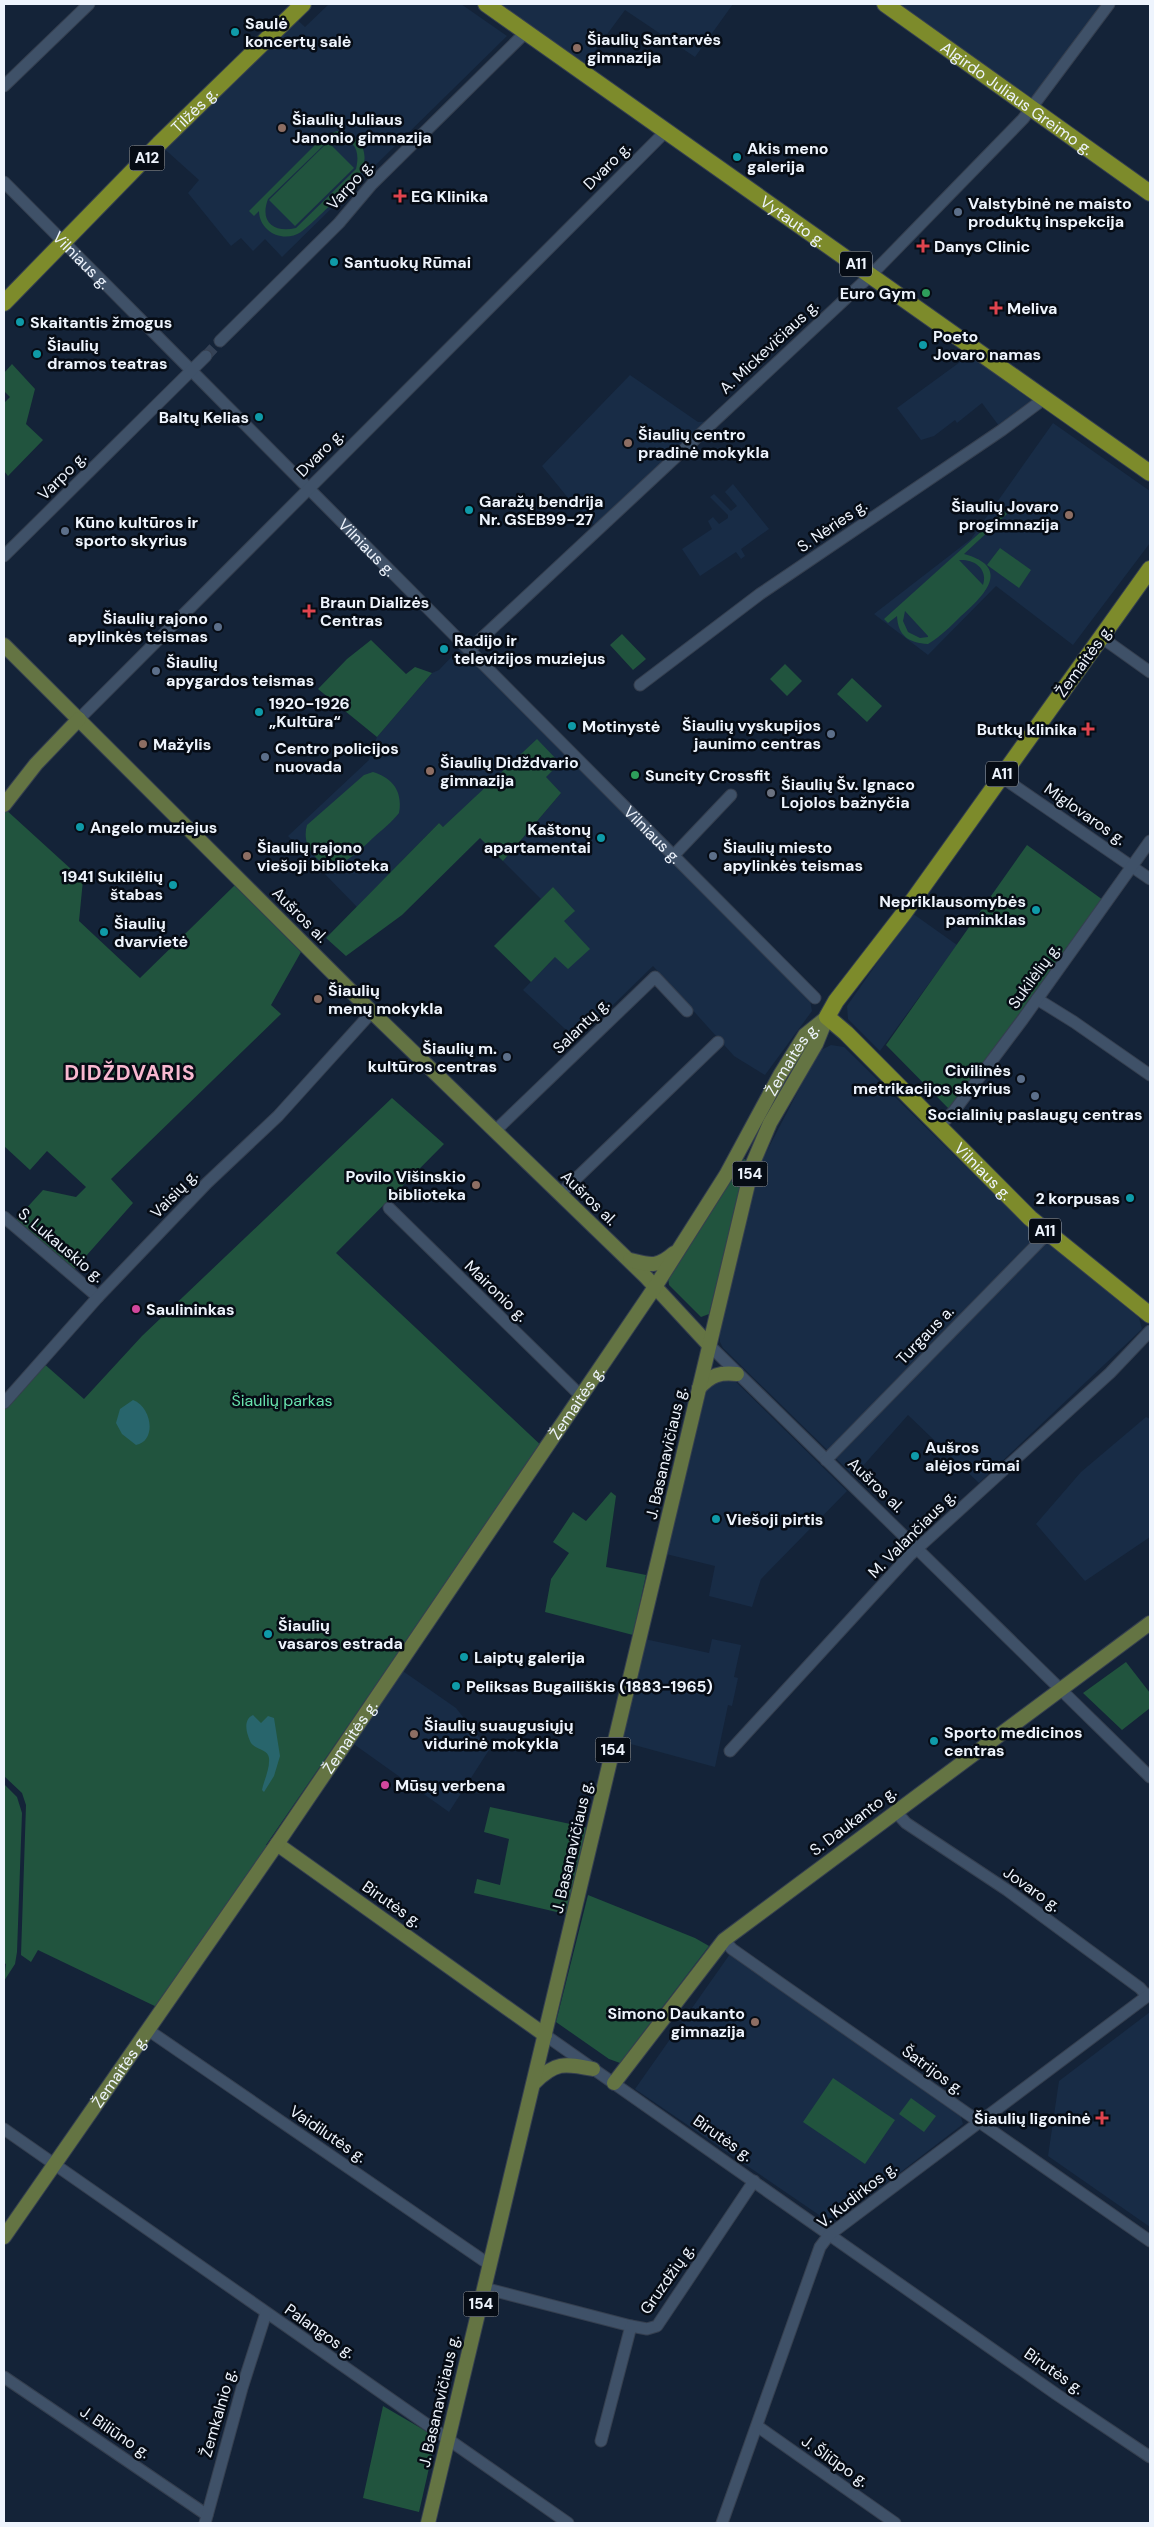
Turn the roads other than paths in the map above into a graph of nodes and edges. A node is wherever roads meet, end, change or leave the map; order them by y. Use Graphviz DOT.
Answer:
graph roads {
  1 [pos="89,4"];
  2 [pos="303,4"];
  3 [pos="486,4"];
  4 [pos="885,4"];
  5 [pos="1109,4"];
  6 [pos="527,31"];
  7 [pos="4,86"];
  8 [pos="1031,108"];
  9 [pos="667,130"];
  10 [pos="4,182"];
  11 [pos="1150,194"];
  12 [pos="63,244"];
  13 [pos="871,274"];
  14 [pos="4,303"];
  15 [pos="220,341"];
  16 [pos="206,356"];
  17 [pos="191,369"];
  18 [pos="1045,398"];
  19 [pos="1150,473"];
  20 [pos="310,488"];
  21 [pos="4,556"];
  22 [pos="1150,569"];
  23 [pos="1101,637"];
  24 [pos="4,645"];
  25 [pos="470,650"];
  26 [pos="1150,672"];
  27 [pos="640,685"];
  28 [pos="79,719"];
  29 [pos="1000,776"];
  30 [pos="731,795"];
  31 [pos="4,805"];
  32 [pos="1150,841"];
  33 [pos="674,855"];
  34 [pos="1133,868"];
  35 [pos="1150,879"];
  36 [pos="815,998"];
  37 [pos="1037,999"];
  38 [pos="688,1011"];
  39 [pos="372,1012"];
  40 [pos="827,1017"];
  41 [pos="718,1042"];
  42 [pos="1150,1076"];
  43 [pos="939,1127"];
  44 [pos="495,1131"];
  45 [pos="560,1194"];
  46 [pos="389,1208"];
  47 [pos="4,1217"];
  48 [pos="1048,1233"];
  49 [pos="680,1247"];
  50 [pos="627,1259"];
  51 [pos="655,1287"];
  52 [pos="98,1298"];
  53 [pos="1150,1316"];
  54 [pos="1150,1331"];
  55 [pos="709,1345"];
  56 [pos="737,1374"];
  57 [pos="699,1388"];
  58 [pos="581,1396"];
  59 [pos="4,1403"];
  60 [pos="826,1460"];
  61 [pos="916,1549"];
  62 [pos="1150,1623"];
  63 [pos="1061,1689"];
  64 [pos="730,1751"];
  65 [pos="1150,1777"];
  66 [pos="895,1811"];
  67 [pos="277,1844"];
  68 [pos="724,1940"];
  69 [pos="1149,1995"];
  70 [pos="148,2030"];
  71 [pos="545,2035"];
  72 [pos="593,2069"];
  73 [pos="614,2083"];
  74 [pos="533,2084"];
  75 [pos="978,2123"];
  76 [pos="4,2129"];
  77 [pos="55,2163"];
  78 [pos="754,2182"];
  79 [pos="830,2235"];
  80 [pos="4,2236"];
  81 [pos="1150,2241"];
  82 [pos="490,2265"];
  83 [pos="484,2288"];
  84 [pos="266,2313"];
  85 [pos="631,2326"];
  86 [pos="4,2377"];
  87 [pos="757,2426"];
  88 [pos="448,2440"];
  89 [pos="601,2441"];
  90 [pos="1150,2457"];
  91 [pos="206,2519"];
  92 [pos="428,2523"];
  93 [pos="568,2523"];
  94 [pos="722,2523"];
  95 [pos="895,2523"];
  1 -- 7 [label="street"];
  2 -- 12 [label="highway, Tilžės g. / A12"];
  3 -- 6 [label="highway, Vytauto g. / A11"];
  4 -- 8 [label="highway, Algirdo Juliaus Greimo g."];
  5 -- 8 [label="street, A. Mickevičiaus g."];
  6 -- 9 [label="highway, Vytauto g. / A11"];
  6 -- 15 [label="street, Varpo g."];
  8 -- 11 [label="highway, Algirdo Juliaus Greimo g."];
  8 -- 13 [label="street, A. Mickevičiaus g."];
  9 -- 13 [label="highway, Vytauto g. / A11"];
  9 -- 20 [label="street, Dvaro g."];
  10 -- 12 [label="street, Vilniaus g."];
  12 -- 14 [label="highway, Tilžės g. / A12"];
  12 -- 17 [label="street, Vilniaus g."];
  13 -- 18 [label="highway, Vytauto g. / A11"];
  13 -- 25 [label="street, A. Mickevičiaus g."];
  16 -- 17 [label="street, Varpo g."];
  17 -- 20 [label="street, Vilniaus g."];
  17 -- 21 [label="street, Varpo g."];
  18 -- 19 [label="highway, Vytauto g. / A11"];
  18 -- 27 [label="street, S. Nėries g."];
  20 -- 25 [label="street, Vilniaus g."];
  20 -- 28 [label="street, Dvaro g."];
  22 -- 23 [label="highway, Žemaitės g. / A11"];
  23 -- 26 [label="street"];
  23 -- 29 [label="highway, Žemaitės g. / A11"];
  24 -- 28 [label="main road, Aušros al."];
  25 -- 33 [label="street, Vilniaus g."];
  28 -- 31 [label="main road, Dvaro g."];
  28 -- 39 [label="main road, Aušros al."];
  29 -- 34 [label="street, Miglovaros g."];
  29 -- 40 [label="highway, Žemaitės g. / A11"];
  30 -- 33 [label="street"];
  32 -- 34 [label="street, Sukilėlių g."];
  33 -- 36 [label="street, Vilniaus g."];
  34 -- 35 [label="street, Miglovaros g."];
  34 -- 37 [label="street, Sukilėlių g."];
  37 -- 42 [label="street"];
  37 -- 43 [label="street, Sukilėlių g."];
  38 -- 44 [label="street, Salantų g."];
  39 -- 44 [label="main road, Aušros al."];
  39 -- 52 [label="street, Vaisių g."];
  40 -- 43 [label="highway, Vilniaus g. / A11"];
  40 -- 49 [label="main road, Žemaitės g."];
  40 -- 55 [label="main road, J. Basanavičiaus g. / 154"];
  41 -- 45 [label="street"];
  43 -- 48 [label="highway, Vilniaus g. / A11"];
  44 -- 45 [label="main road, Aušros al."];
  45 -- 50 [label="main road, Aušros al."];
  46 -- 58 [label="street, Maironio g."];
  47 -- 52 [label="street, S. Lukauskio g."];
  48 -- 53 [label="highway, Vilniaus g. / A11"];
  48 -- 60 [label="street, Turgaus a."];
  49 -- 50 [label="main road"];
  49 -- 51 [label="main road, Žemaitės g."];
  50 -- 51 [label="main road, Aušros al."];
  51 -- 55 [label="main road, Aušros al."];
  51 -- 58 [label="main road, Žemaitės g."];
  52 -- 59 [label="street, Vaisių g."];
  54 -- 61 [label="street, M. Valančiaus g."];
  55 -- 56 [label="street, Aušros al."];
  55 -- 57 [label="main road, J. Basanavičiaus g. / 154"];
  56 -- 57 [label="main road"];
  56 -- 60 [label="street, Aušros al."];
  57 -- 71 [label="main road, J. Basanavičiaus g. / 154"];
  58 -- 67 [label="main road, Žemaitės g."];
  60 -- 61 [label="street, Aušros al."];
  61 -- 63 [label="street, Aušros al."];
  61 -- 64 [label="street, M. Valančiaus g."];
  62 -- 63 [label="main road, S. Daukanto g."];
  63 -- 65 [label="street, Aušros al."];
  63 -- 66 [label="main road, S. Daukanto g."];
  66 -- 68 [label="main road, S. Daukanto g."];
  66 -- 69 [label="street, Jovaro g."];
  67 -- 70 [label="main road, Žemaitės g."];
  67 -- 71 [label="main road, Birutės g."];
  68 -- 73 [label="main road, S. Daukanto g."];
  68 -- 75 [label="street, Šatrijos g."];
  69 -- 75 [label="street, V. Kudirkos g."];
  70 -- 77 [label="main road, Žemaitės g."];
  70 -- 82 [label="street, Vaidilutės g."];
  71 -- 72 [label="street, Birutės g."];
  71 -- 74 [label="main road, J. Basanavičiaus g. / 154"];
  72 -- 73 [label="street, Birutės g."];
  72 -- 74 [label="main road"];
  73 -- 78 [label="street, Birutės g."];
  74 -- 82 [label="main road, J. Basanavičiaus g. / 154"];
  75 -- 79 [label="street, V. Kudirkos g."];
  75 -- 81 [label="street, Šatrijos g."];
  76 -- 77 [label="street, Palangos g."];
  77 -- 80 [label="main road, Žemaitės g."];
  77 -- 84 [label="street, Palangos g."];
  78 -- 79 [label="street, Birutės g."];
  78 -- 85 [label="street, Gruzdžių g."];
  79 -- 87 [label="street, V. Kudirkos g."];
  79 -- 90 [label="street, Birutės g."];
  82 -- 83 [label="main road, J. Basanavičiaus g. / 154"];
  83 -- 85 [label="street"];
  83 -- 88 [label="main road, J. Basanavičiaus g. / 154"];
  84 -- 88 [label="street, Palangos g."];
  84 -- 91 [label="street, Žemkalnio g."];
  85 -- 89 [label="street, Gruzdžių g."];
  86 -- 91 [label="street, J. Biliūno g."];
  87 -- 94 [label="street, V. Kudirkos g."];
  87 -- 95 [label="street, J. Šliūpo g."];
  88 -- 92 [label="main road, J. Basanavičiaus g. / 154"];
  88 -- 93 [label="street, Palangos g."];
}
